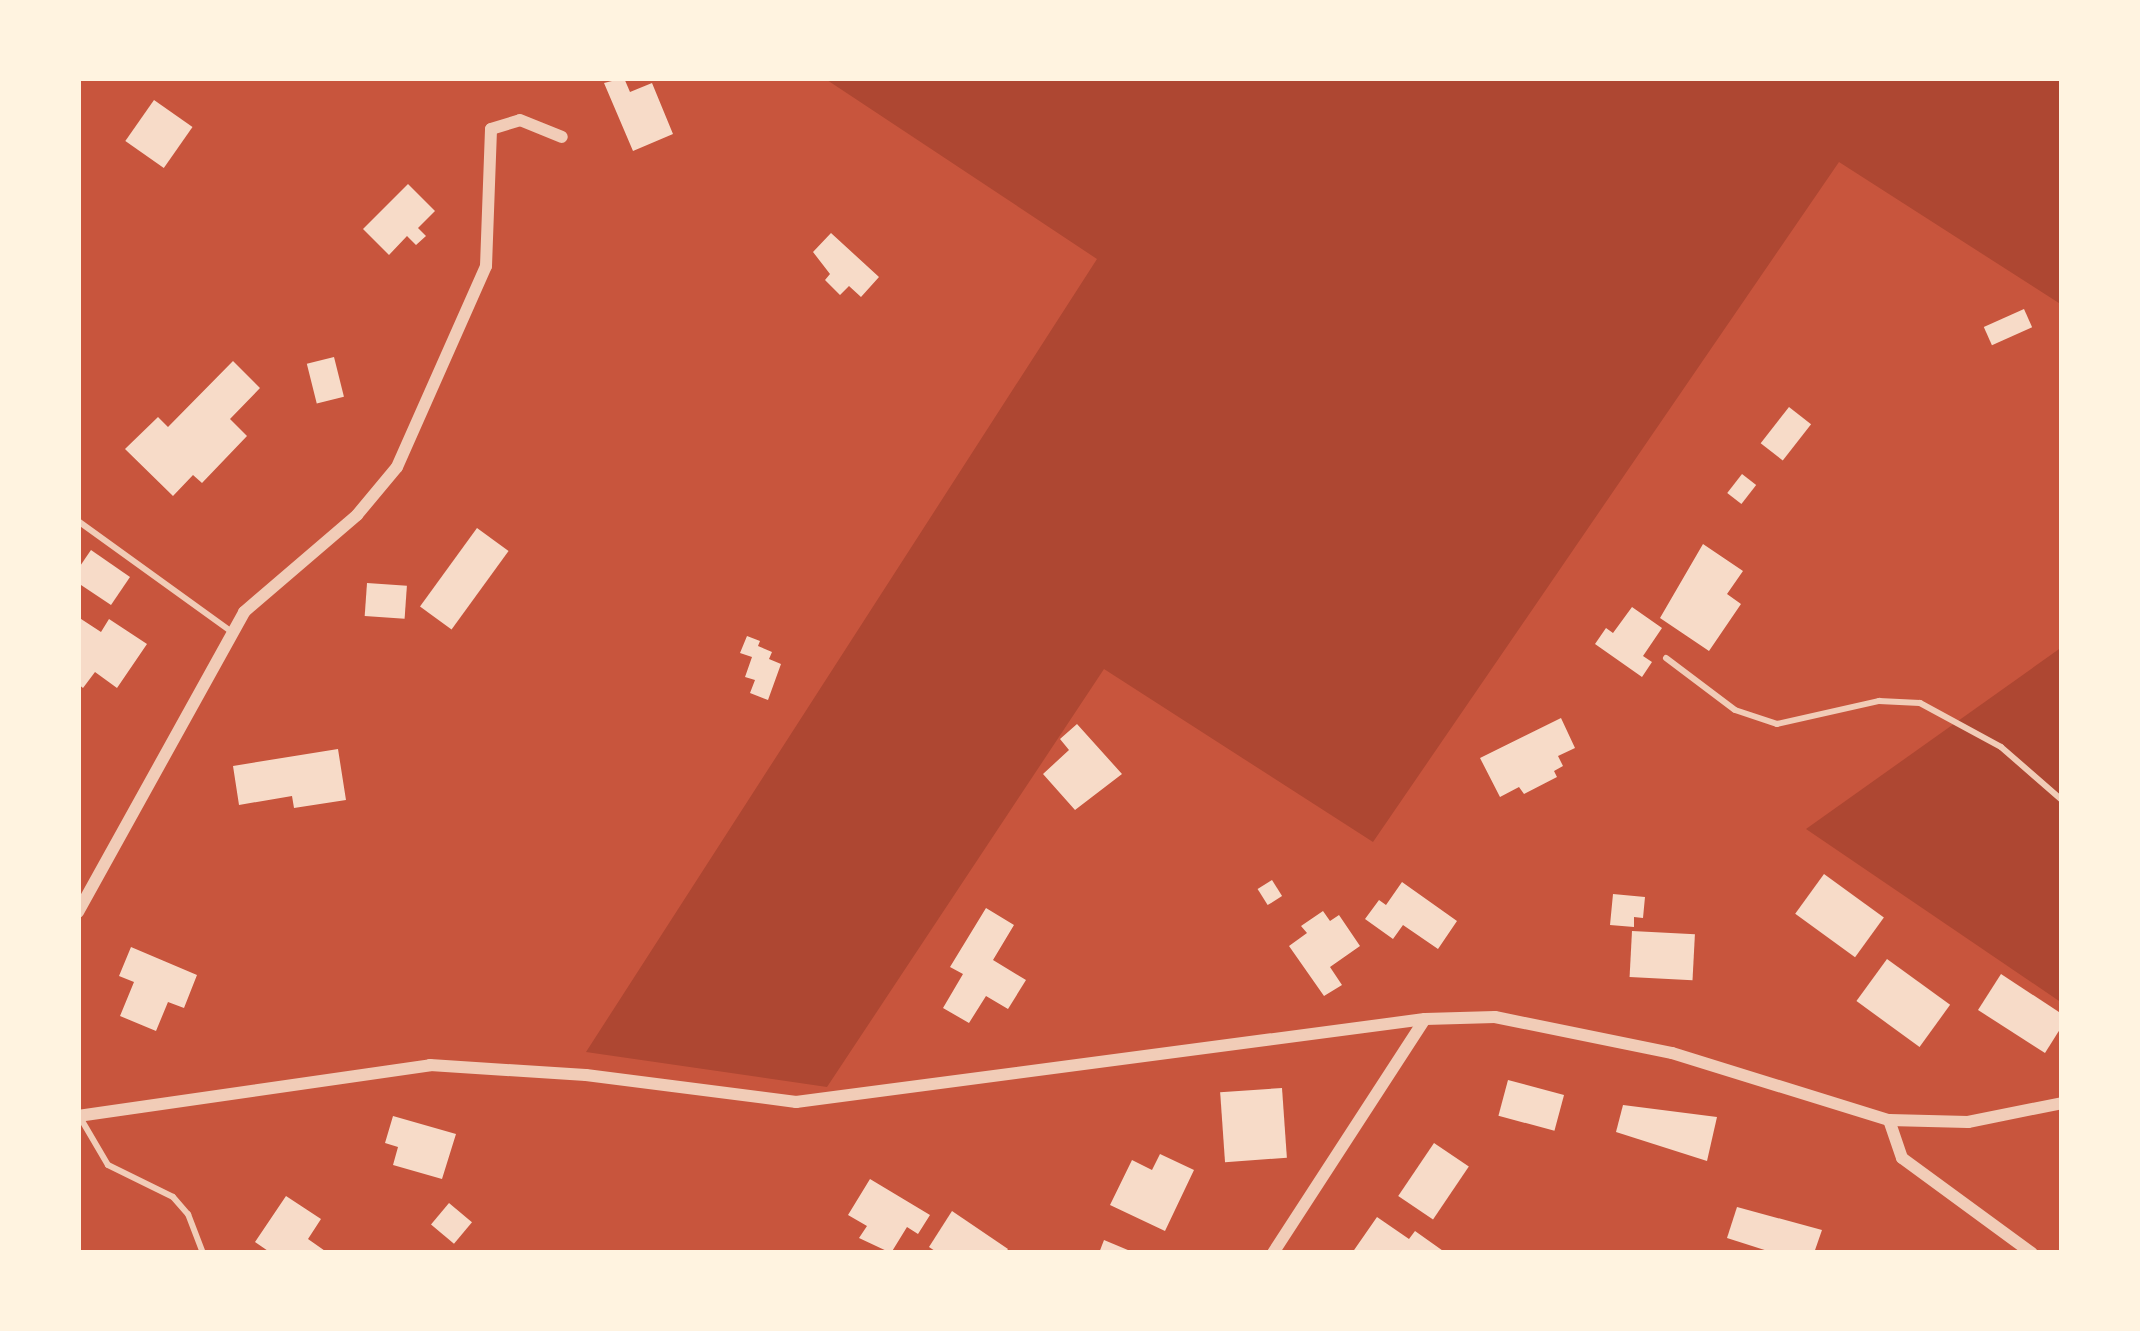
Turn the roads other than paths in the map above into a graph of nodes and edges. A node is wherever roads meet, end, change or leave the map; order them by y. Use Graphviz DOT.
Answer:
graph roads {
  1 [pos="562,137"];
  2 [pos="78,521"];
  3 [pos="232,632"];
  4 [pos="1666,658"];
  5 [pos="2062,800"];
  6 [pos="78,912"];
  7 [pos="1425,1019"];
  8 [pos="2062,1103"];
  9 [pos="79,1115"];
  10 [pos="1889,1120"];
  11 [pos="203,1253"];
  12 [pos="1273,1253"];
  13 [pos="2032,1253"];
  1 -- 3 [label="street"];
  2 -- 3 [label="lane"];
  3 -- 6 [label="street"];
  4 -- 5 [label="lane"];
  7 -- 9 [label="street"];
  7 -- 10 [label="street"];
  7 -- 12 [label="street"];
  8 -- 10 [label="street"];
  9 -- 11 [label="lane"];
  10 -- 13 [label="street"];
}
